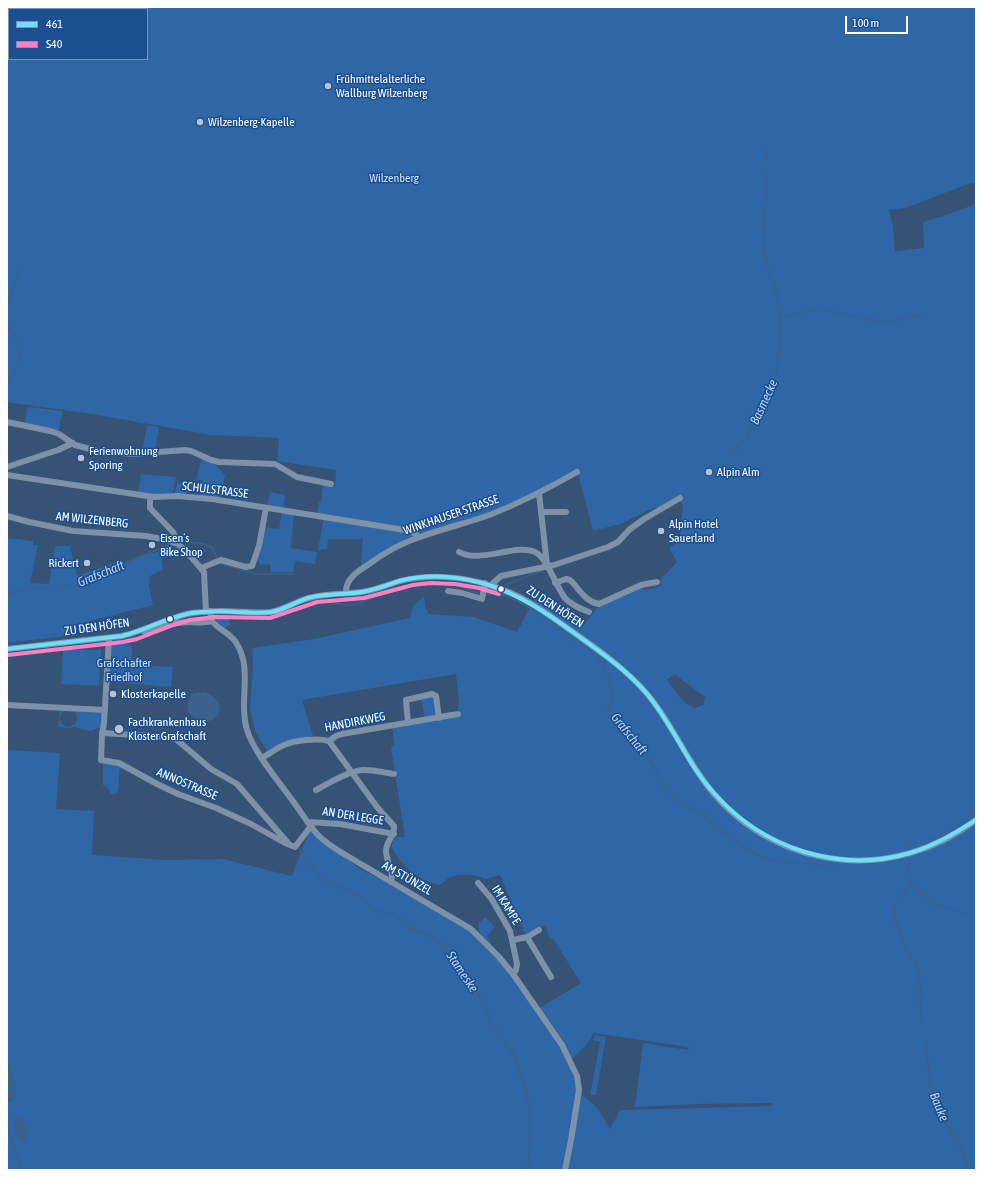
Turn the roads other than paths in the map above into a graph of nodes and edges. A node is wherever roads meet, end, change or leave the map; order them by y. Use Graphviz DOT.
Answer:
graph roads {
  1 [pos="7,422"];
  2 [pos="73,443"];
  3 [pos="7,466"];
  4 [pos="577,472"];
  5 [pos="7,475"];
  6 [pos="331,484"];
  7 [pos="539,494"];
  8 [pos="150,497"];
  9 [pos="680,498"];
  10 [pos="266,508"];
  11 [pos="541,512"];
  12 [pos="566,512"];
  13 [pos="7,516"];
  14 [pos="419,537"];
  15 [pos="174,543"];
  16 [pos="459,552"];
  17 [pos="548,567"];
  18 [pos="201,568"];
  19 [pos="657,582"];
  20 [pos="555,583"];
  21 [pos="488,584"];
  22 [pos="448,591"];
  23 [pos="346,593"];
  24 [pos="208,611"];
  25 [pos="589,612"];
  26 [pos="212,621"];
  27 [pos="142,631"];
  28 [pos="109,638"];
  29 [pos="7,649"];
  30 [pos="7,705"];
  31 [pos="105,710"];
  32 [pos="458,714"];
  33 [pos="439,718"];
  34 [pos="408,723"];
  35 [pos="102,733"];
  36 [pos="329,741"];
  37 [pos="262,758"];
  38 [pos="352,773"];
  39 [pos="394,774"];
  40 [pos="316,790"];
  41 [pos="976,820"];
  42 [pos="310,824"];
  43 [pos="394,834"];
  44 [pos="290,844"];
  45 [pos="391,882"];
  46 [pos="478,883"];
  47 [pos="539,930"];
  48 [pos="527,937"];
  49 [pos="513,940"];
  50 [pos="513,974"];
  51 [pos="551,977"];
  52 [pos="565,1170"];
  1 -- 2 [label="street"];
  2 -- 3 [label="street"];
  2 -- 6 [label="street"];
  4 -- 7 [label="street, WINKHAUSER STRASSE"];
  5 -- 8 [label="street, SCHULSTRASSE"];
  7 -- 11 [label="street"];
  7 -- 14 [label="street, WINKHAUSER STRASSE"];
  8 -- 10 [label="street, SCHULSTRASSE"];
  8 -- 15 [label="street"];
  9 -- 17 [label="street"];
  10 -- 14 [label="street, SCHULSTRASSE"];
  10 -- 18 [label="street"];
  11 -- 12 [label="street"];
  11 -- 17 [label="street"];
  13 -- 15 [label="street, AM WILZENBERG"];
  14 -- 23 [label="street, WINKHAUSER STRASSE"];
  15 -- 18 [label="street, AM WILZENBERG"];
  16 -- 17 [label="street"];
  17 -- 20 [label="street"];
  17 -- 21 [label="street"];
  18 -- 24 [label="street, AM WILZENBERG"];
  19 -- 20 [label="street"];
  20 -- 25 [label="street"];
  21 -- 22 [label="street"];
  21 -- 23 [label="street, ZU DEN HÖFEN"];
  21 -- 41 [label="street, ZU DEN HÖFEN"];
  23 -- 24 [label="street, ZU DEN HÖFEN"];
  24 -- 26 [label="street"];
  24 -- 27 [label="street, ZU DEN HÖFEN"];
  26 -- 27 [label="street"];
  26 -- 37 [label="street, AM STÜNZEL"];
  27 -- 28 [label="street, ZU DEN HÖFEN"];
  28 -- 29 [label="street, ZU DEN HÖFEN"];
  28 -- 31 [label="street, ANNOSTRASSE"];
  30 -- 31 [label="street"];
  31 -- 35 [label="street, ANNOSTRASSE"];
  32 -- 33 [label="street, HANDIRKWEG"];
  33 -- 34 [label="street, HANDIRKWEG"];
  33 -- 34 [label="street"];
  34 -- 36 [label="street, HANDIRKWEG"];
  35 -- 44 [label="street, ANNOSTRASSE"];
  35 -- 44 [label="street, ANNOSTRASSE"];
  36 -- 37 [label="street, HANDIRKWEG"];
  36 -- 38 [label="street"];
  37 -- 42 [label="street, AM STÜNZEL"];
  38 -- 39 [label="street"];
  38 -- 40 [label="street"];
  38 -- 43 [label="street"];
  42 -- 43 [label="street, AN DER LEGGE"];
  42 -- 44 [label="street"];
  42 -- 45 [label="street, AM STÜNZEL"];
  43 -- 45 [label="street"];
  45 -- 50 [label="street, AM STÜNZEL"];
  46 -- 49 [label="street, IM KAMPE"];
  47 -- 48 [label="street, IM KAMPE"];
  48 -- 49 [label="street, IM KAMPE"];
  48 -- 51 [label="street, IM KAMPE"];
  49 -- 50 [label="street, IM KAMPE"];
  50 -- 52 [label="street, AM STÜNZEL"];
}
